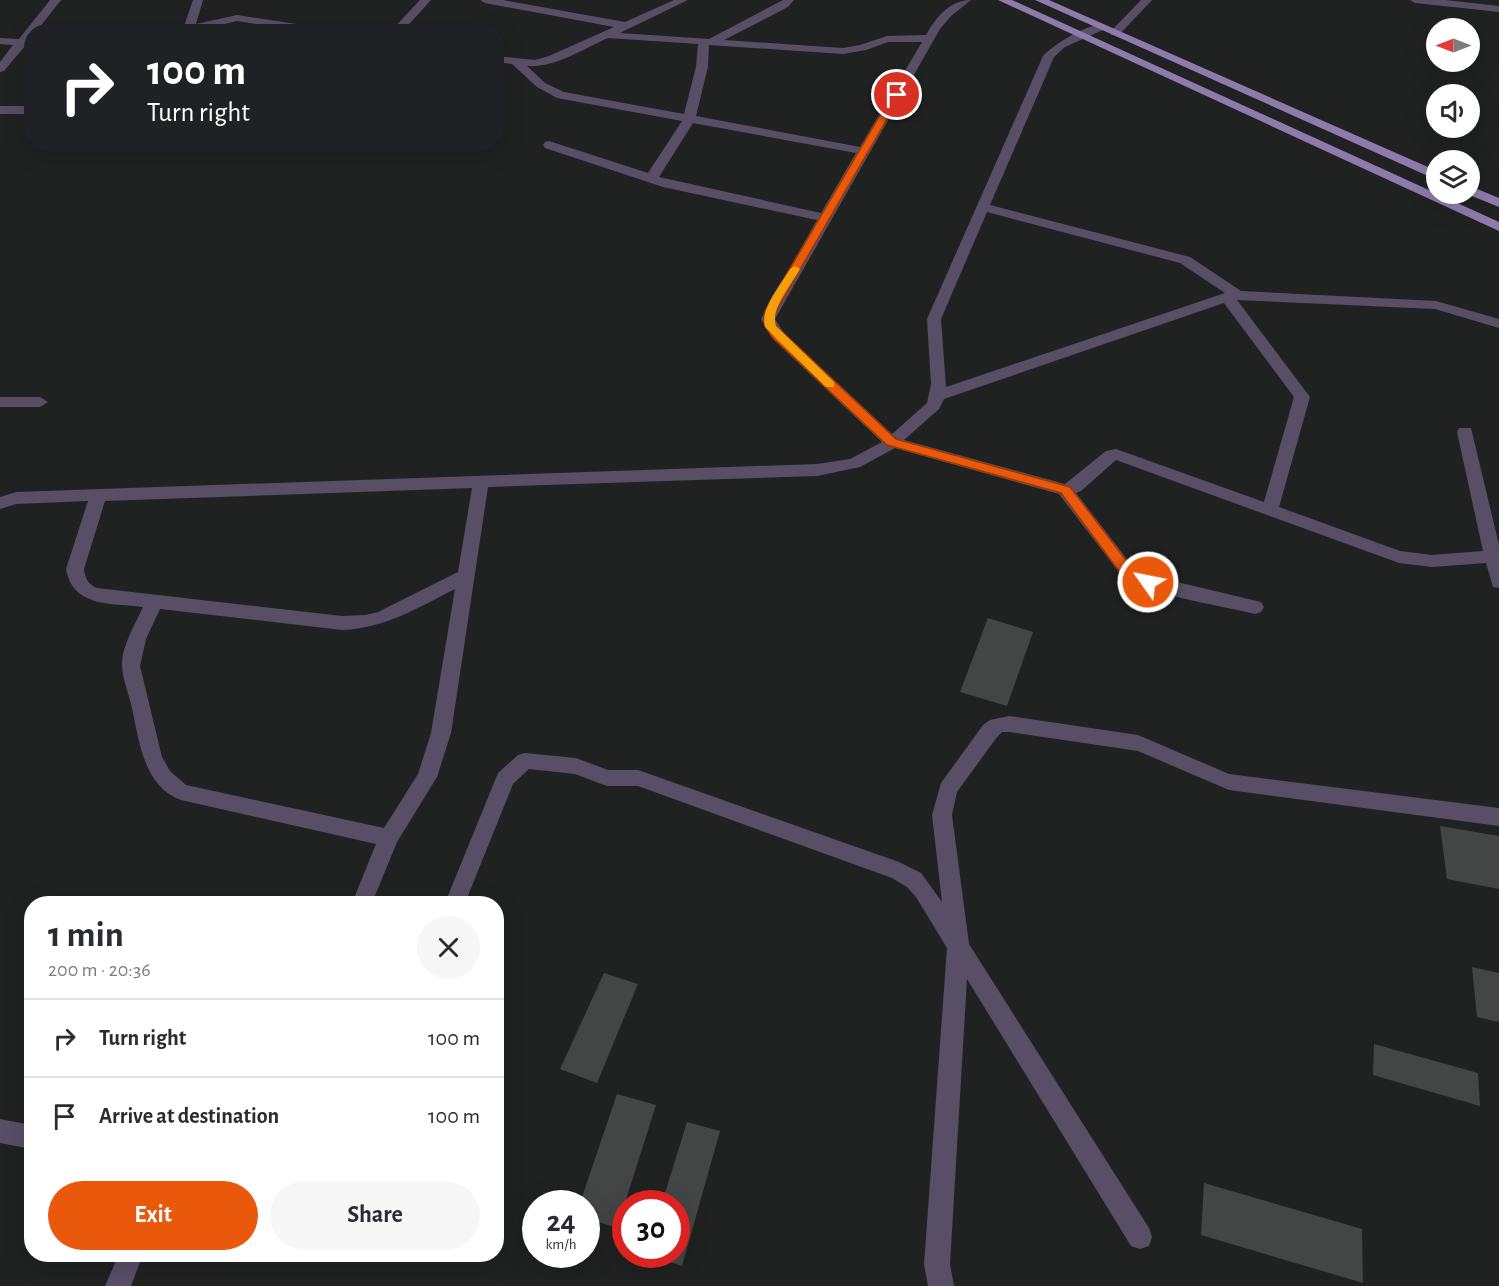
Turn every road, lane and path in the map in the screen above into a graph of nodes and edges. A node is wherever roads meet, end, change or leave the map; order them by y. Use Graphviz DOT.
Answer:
graph roads {
  1 [pos="56,0"];
  2 [pos="198,0"];
  3 [pos="426,0"];
  4 [pos="485,0"];
  5 [pos="683,0"];
  6 [pos="789,0"];
  7 [pos="966,0"];
  8 [pos="1003,0"];
  9 [pos="1040,0"];
  10 [pos="1147,0"];
  11 [pos="1415,0"];
  12 [pos="1499,9"];
  13 [pos="39,24"];
  14 [pos="190,24"];
  15 [pos="208,24"];
  16 [pos="276,24"];
  17 [pos="403,24"];
  18 [pos="626,26"];
  19 [pos="1101,27"];
  20 [pos="1115,33"];
  21 [pos="608,34"];
  22 [pos="1083,35"];
  23 [pos="930,38"];
  24 [pos="4,41"];
  25 [pos="708,42"];
  26 [pos="24,43"];
  27 [pos="24,45"];
  28 [pos="504,61"];
  29 [pos="517,63"];
  30 [pos="0,69"];
  31 [pos="0,110"];
  32 [pos="24,110"];
  33 [pos="689,119"];
  34 [pos="549,145"];
  35 [pos="864,151"];
  36 [pos="1426,171"];
  37 [pos="651,179"];
  38 [pos="1480,194"];
  39 [pos="1499,203"];
  40 [pos="983,207"];
  41 [pos="825,218"];
  42 [pos="1499,227"];
  43 [pos="1232,297"];
  44 [pos="1499,324"];
  45 [pos="939,395"];
  46 [pos="0,402"];
  47 [pos="40,402"];
  48 [pos="1465,432"];
  49 [pos="891,442"];
  50 [pos="481,482"];
  51 [pos="1065,490"];
  52 [pos="98,496"];
  53 [pos="2,499"];
  54 [pos="1270,509"];
  55 [pos="1496,556"];
  56 [pos="466,576"];
  57 [pos="1499,582"];
  58 [pos="154,602"];
  59 [pos="1255,607"];
  60 [pos="1499,817"];
  61 [pos="388,838"];
  62 [pos="365,896"];
  63 [pos="458,896"];
  64 [pos="957,945"];
  65 [pos="0,1131"];
  66 [pos="24,1136"];
  67 [pos="1140,1237"];
  68 [pos="128,1262"];
  69 [pos="118,1286"];
  70 [pos="941,1286"];
  1 -- 13 [label="street"];
  2 -- 14 [label="street"];
  3 -- 17 [label="street"];
  4 -- 18 [label="street"];
  5 -- 18 [label="street"];
  6 -- 25 [label="street"];
  7 -- 23 [label="street"];
  8 -- 22 [label="main road"];
  9 -- 19 [label="main road"];
  10 -- 20 [label="street"];
  11 -- 12 [label="street"];
  15 -- 16 [label="street"];
  18 -- 21 [label="street"];
  19 -- 20 [label="main road"];
  19 -- 22 [label="street"];
  20 -- 36 [label="main road"];
  21 -- 25 [label="street"];
  21 -- 29 [label="street"];
  22 -- 40 [label="street"];
  22 -- 42 [label="main road"];
  23 -- 25 [label="street"];
  23 -- 35 [label="street"];
  24 -- 26 [label="street"];
  25 -- 33 [label="street"];
  27 -- 30 [label="street"];
  28 -- 29 [label="street"];
  29 -- 33 [label="street"];
  31 -- 32 [label="street"];
  33 -- 35 [label="street"];
  33 -- 37 [label="street"];
  34 -- 37 [label="street"];
  35 -- 41 [label="street"];
  37 -- 41 [label="street"];
  38 -- 39 [label="main road"];
  40 -- 43 [label="street"];
  40 -- 45 [label="street"];
  41 -- 49 [label="street"];
  43 -- 44 [label="street"];
  43 -- 45 [label="street"];
  43 -- 54 [label="street"];
  45 -- 49 [label="street"];
  46 -- 47 [label="street"];
  48 -- 55 [label="street"];
  49 -- 50 [label="street"];
  49 -- 51 [label="street"];
  50 -- 52 [label="street"];
  50 -- 56 [label="street"];
  51 -- 54 [label="street"];
  51 -- 59 [label="street"];
  52 -- 53 [label="street"];
  52 -- 58 [label="street"];
  54 -- 55 [label="street"];
  55 -- 57 [label="street"];
  56 -- 58 [label="street"];
  56 -- 61 [label="street"];
  58 -- 61 [label="street"];
  60 -- 64 [label="street"];
  61 -- 62 [label="street"];
  63 -- 64 [label="street"];
  64 -- 67 [label="street"];
  64 -- 70 [label="street"];
  65 -- 66 [label="street"];
  68 -- 69 [label="street"];
}
